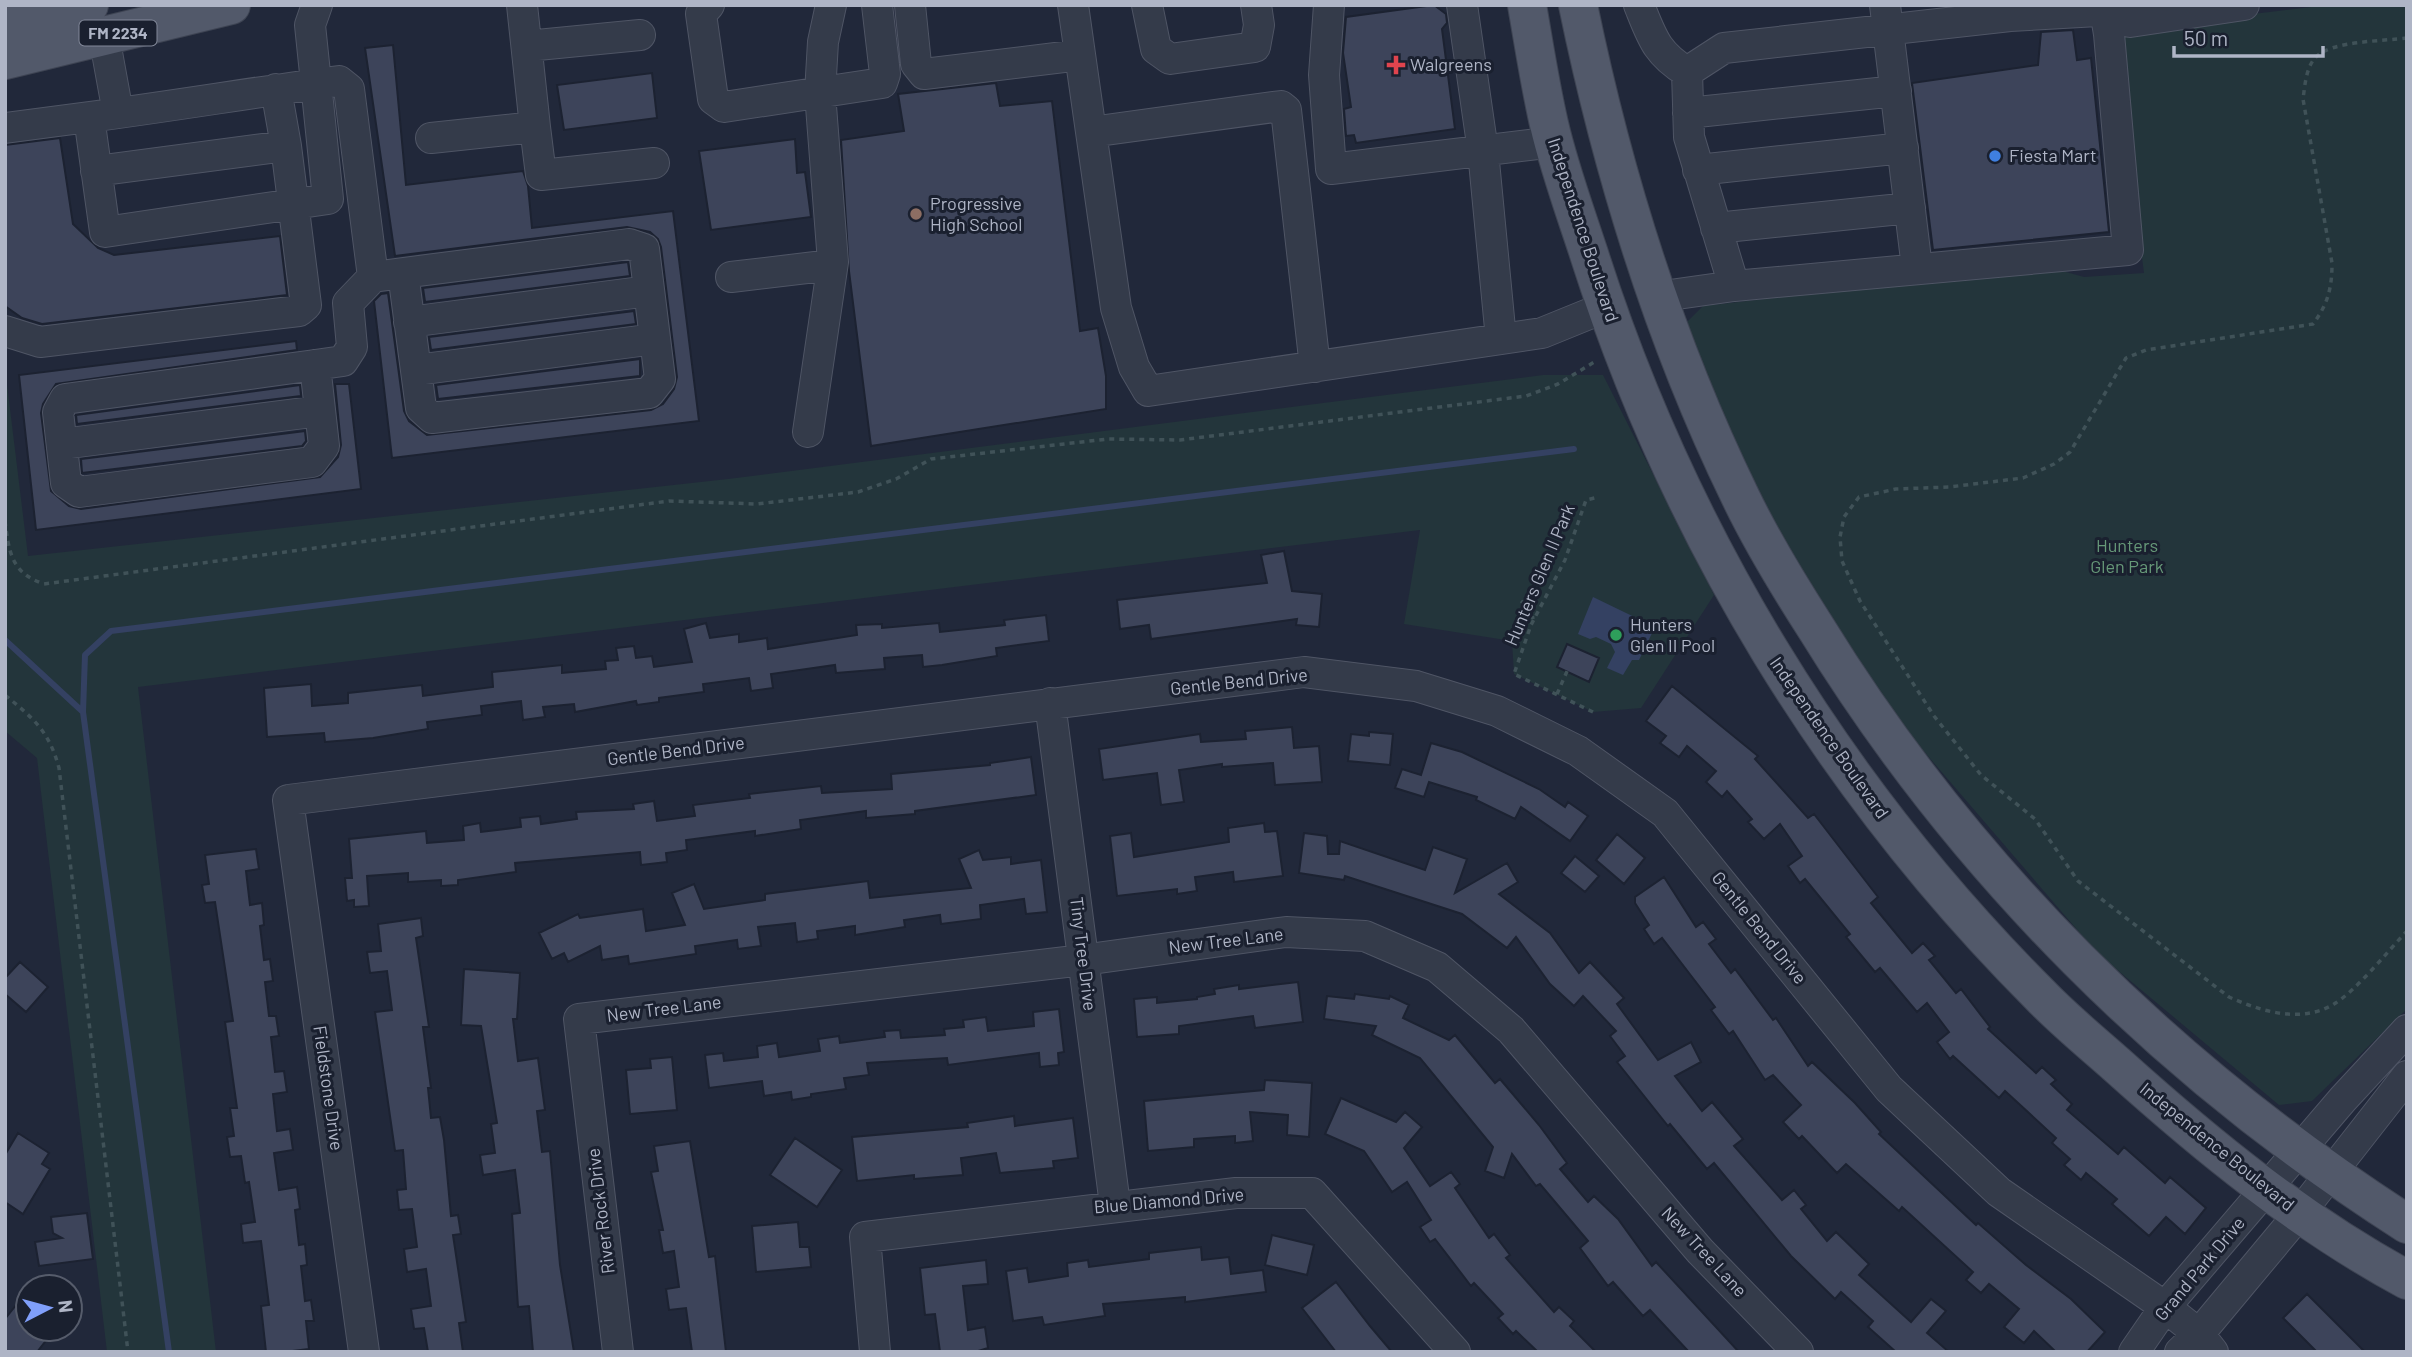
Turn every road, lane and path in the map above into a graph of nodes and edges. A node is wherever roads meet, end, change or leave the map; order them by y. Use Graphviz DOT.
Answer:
graph roads {
  1 [pos="231,5"];
  2 [pos="317,5"];
  3 [pos="522,5"];
  4 [pos="709,5"];
  5 [pos="831,5"];
  6 [pos="877,5"];
  7 [pos="910,5"];
  8 [pos="1073,5"];
  9 [pos="1256,5"];
  10 [pos="1329,5"];
  11 [pos="1462,5"];
  12 [pos="1527,5"];
  13 [pos="1578,5"];
  14 [pos="1639,5"];
  15 [pos="2244,5"];
  16 [pos="2113,10"];
  17 [pos="1148,12"];
  18 [pos="1887,18"];
  19 [pos="97,21"];
  20 [pos="5,25"];
  21 [pos="640,35"];
  22 [pos="2407,38"];
  23 [pos="527,46"];
  24 [pos="1080,55"];
  25 [pos="5,60"];
  26 [pos="1687,72"];
  27 [pos="316,84"];
  28 [pos="276,89"];
  29 [pos="1896,91"];
  30 [pos="820,93"];
  31 [pos="1688,113"];
  32 [pos="103,115"];
  33 [pos="535,127"];
  34 [pos="5,128"];
  35 [pos="1091,132"];
  36 [pos="430,138"];
  37 [pos="1554,142"];
  38 [pos="286,146"];
  39 [pos="1903,148"];
  40 [pos="1483,151"];
  41 [pos="654,163"];
  42 [pos="1698,170"];
  43 [pos="96,171"];
  44 [pos="294,202"];
  45 [pos="1910,208"];
  46 [pos="1716,228"];
  47 [pos="832,265"];
  48 [pos="1917,268"];
  49 [pos="403,273"];
  50 [pos="373,276"];
  51 [pos="731,277"];
  52 [pos="1734,286"];
  53 [pos="649,291"];
  54 [pos="1656,297"];
  55 [pos="1606,307"];
  56 [pos="409,322"];
  57 [pos="5,331"];
  58 [pos="655,339"];
  59 [pos="1501,340"];
  60 [pos="1605,355"];
  61 [pos="315,365"];
  62 [pos="1315,367"];
  63 [pos="416,370"];
  64 [pos="320,411"];
  65 [pos="808,432"];
  66 [pos="62,444"];
  67 [pos="1599,497"];
  68 [pos="5,520"];
  69 [pos="1521,601"];
  70 [pos="1533,621"];
  71 [pos="1568,669"];
  72 [pos="1557,694"];
  73 [pos="5,695"];
  74 [pos="1051,703"];
  75 [pos="1593,712"];
  76 [pos="292,824"];
  77 [pos="1954,825"];
  78 [pos="1913,856"];
  79 [pos="2407,931"];
  80 [pos="1083,960"];
  81 [pos="2407,1030"];
  82 [pos="585,1070"];
  83 [pos="2407,1076"];
  84 [pos="2300,1153"];
  85 [pos="2330,1175"];
  86 [pos="2267,1192"];
  87 [pos="1115,1205"];
  88 [pos="2300,1214"];
  89 [pos="2407,1224"];
  90 [pos="2407,1280"];
  91 [pos="2165,1307"];
  92 [pos="2198,1346"];
  93 [pos="128,1352"];
  94 [pos="364,1352"];
  95 [pos="618,1352"];
  96 [pos="875,1352"];
  97 [pos="1455,1352"];
  98 [pos="1798,1352"];
  99 [pos="2134,1352"];
  1 -- 19 [label="main road, FM 2234"];
  2 -- 27 [label="street"];
  3 -- 23 [label="street"];
  4 -- 30 [label="street"];
  5 -- 30 [label="street"];
  6 -- 30 [label="street"];
  7 -- 24 [label="street"];
  8 -- 24 [label="street"];
  9 -- 17 [label="street"];
  10 -- 40 [label="street"];
  11 -- 40 [label="street"];
  12 -- 37 [label="main road, Independence Boulevard"];
  13 -- 54 [label="main road"];
  14 -- 26 [label="street"];
  15 -- 16 [label="street"];
  16 -- 18 [label="street"];
  16 -- 48 [label="street"];
  18 -- 26 [label="street"];
  18 -- 29 [label="street"];
  19 -- 20 [label="main road, FM 2234"];
  19 -- 25 [label="main road, FM 2234"];
  19 -- 32 [label="street"];
  21 -- 23 [label="street"];
  22 -- 79 [label="path"];
  23 -- 33 [label="street"];
  24 -- 35 [label="street"];
  26 -- 31 [label="street"];
  27 -- 28 [label="street"];
  27 -- 44 [label="street"];
  27 -- 50 [label="street"];
  28 -- 32 [label="street"];
  28 -- 38 [label="street"];
  29 -- 31 [label="street"];
  29 -- 39 [label="street"];
  30 -- 47 [label="street"];
  31 -- 42 [label="street"];
  32 -- 34 [label="street"];
  32 -- 43 [label="street"];
  33 -- 36 [label="street"];
  33 -- 41 [label="street"];
  35 -- 62 [label="street"];
  35 -- 62 [label="street"];
  37 -- 40 [label="street"];
  37 -- 55 [label="main road, Independence Boulevard"];
  38 -- 43 [label="street"];
  38 -- 44 [label="street"];
  39 -- 42 [label="street"];
  39 -- 45 [label="street"];
  40 -- 59 [label="street"];
  42 -- 46 [label="street"];
  43 -- 44 [label="street"];
  44 -- 57 [label="street"];
  45 -- 46 [label="street"];
  45 -- 48 [label="street"];
  46 -- 52 [label="street"];
  47 -- 51 [label="street"];
  47 -- 65 [label="street"];
  48 -- 52 [label="street"];
  49 -- 50 [label="street"];
  49 -- 53 [label="street"];
  49 -- 56 [label="street"];
  50 -- 61 [label="street"];
  52 -- 54 [label="street"];
  53 -- 56 [label="street"];
  53 -- 58 [label="street"];
  54 -- 55 [label="main road"];
  54 -- 77 [label="main road"];
  55 -- 59 [label="street"];
  55 -- 78 [label="main road, Independence Boulevard"];
  56 -- 63 [label="street"];
  58 -- 63 [label="street"];
  58 -- 63 [label="street"];
  59 -- 62 [label="street"];
  60 -- 68 [label="path"];
  61 -- 64 [label="street"];
  61 -- 66 [label="street"];
  64 -- 66 [label="street"];
  64 -- 66 [label="street"];
  67 -- 70 [label="path, Hunters Glen II Park"];
  69 -- 70 [label="path"];
  70 -- 72 [label="path, Hunters Glen II Park"];
  71 -- 72 [label="path"];
  72 -- 75 [label="path"];
  73 -- 93 [label="path"];
  74 -- 76 [label="street, Gentle Bend Drive"];
  74 -- 80 [label="street, Tiny Tree Drive"];
  74 -- 91 [label="street, Gentle Bend Drive"];
  76 -- 94 [label="street, Fieldstone Drive"];
  77 -- 78 [label="main road"];
  77 -- 84 [label="main road"];
  78 -- 86 [label="main road, Independence Boulevard"];
  80 -- 82 [label="street, New Tree Lane"];
  80 -- 87 [label="street, Tiny Tree Drive"];
  80 -- 98 [label="street, New Tree Lane"];
  81 -- 84 [label="street, Grand Park Drive"];
  82 -- 95 [label="street, River Rock Drive"];
  83 -- 85 [label="street"];
  84 -- 85 [label="main road"];
  84 -- 86 [label="street, Grand Park Drive"];
  85 -- 88 [label="street"];
  85 -- 89 [label="main road"];
  86 -- 88 [label="main road, Independence Boulevard"];
  86 -- 91 [label="street, Grand Park Drive"];
  87 -- 96 [label="street, Blue Diamond Drive"];
  87 -- 97 [label="street, Blue Diamond Drive"];
  88 -- 90 [label="main road, Independence Boulevard"];
  88 -- 92 [label="street"];
  91 -- 92 [label="street, Gentle Bend Drive"];
  91 -- 99 [label="street, Grand Park Drive"];
}
